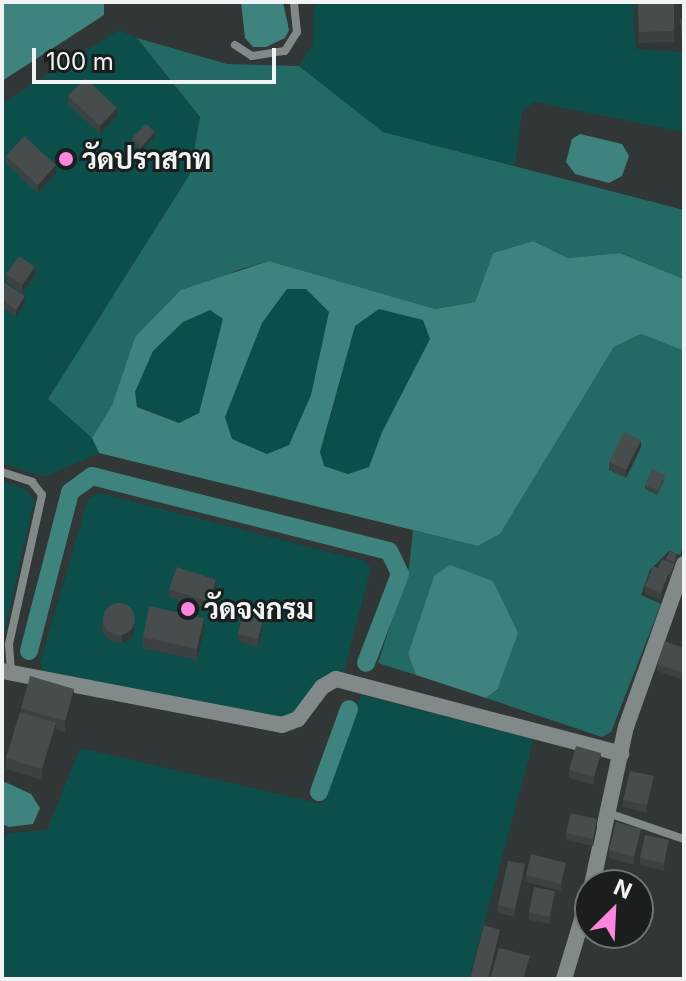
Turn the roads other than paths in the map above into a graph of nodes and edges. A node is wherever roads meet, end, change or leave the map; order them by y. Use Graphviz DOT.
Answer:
graph roads {
  1 [pos="294,2"];
  2 [pos="235,45"];
  3 [pos="2,472"];
  4 [pos="684,564"];
  5 [pos="6,672"];
  6 [pos="621,754"];
  7 [pos="608,813"];
  8 [pos="684,839"];
  9 [pos="596,869"];
  10 [pos="574,946"];
  11 [pos="564,979"];
  1 -- 2 [label="lane"];
  3 -- 5 [label="lane"];
  4 -- 6 [label="street"];
  5 -- 6 [label="street"];
  6 -- 7 [label="street"];
  7 -- 8 [label="lane"];
  7 -- 9 [label="street"];
  10 -- 11 [label="street"];
}
